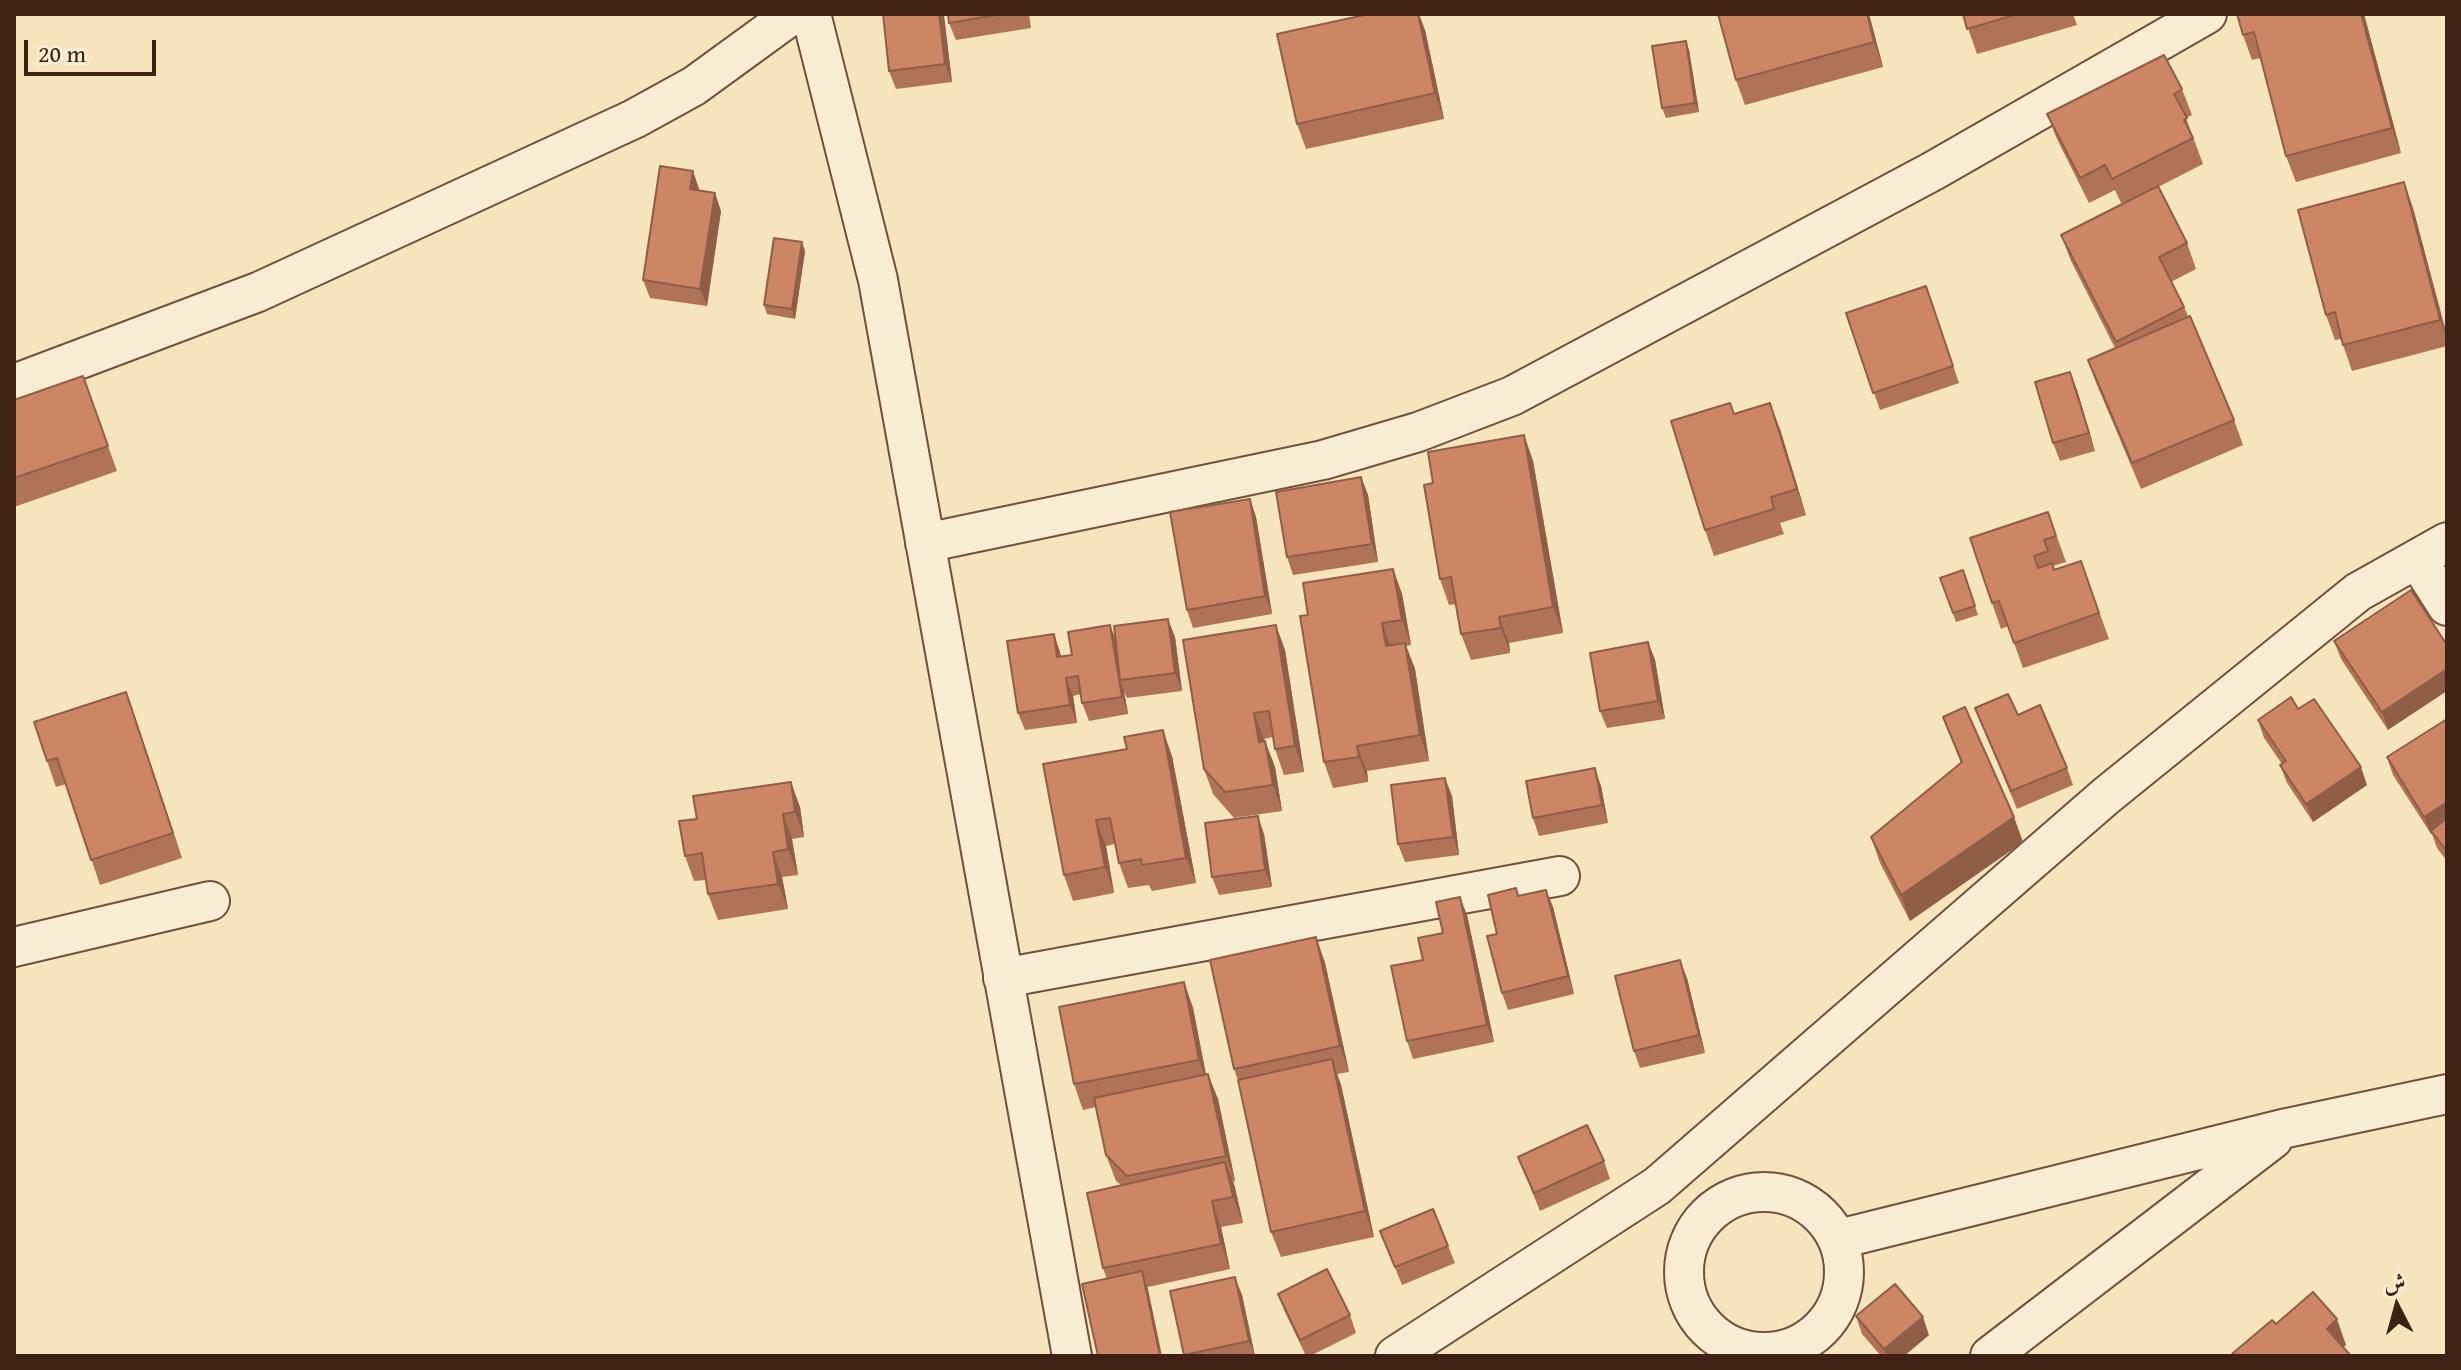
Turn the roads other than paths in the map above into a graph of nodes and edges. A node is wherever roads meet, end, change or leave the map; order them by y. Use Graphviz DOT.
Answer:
graph roads {
  1 [pos="793,14"];
  2 [pos="811,14"];
  3 [pos="2207,14"];
  4 [pos="14,384"];
  5 [pos="925,543"];
  6 [pos="2432,550"];
  7 [pos="2447,606"];
  8 [pos="1560,876"];
  9 [pos="210,901"];
  10 [pos="14,947"];
  11 [pos="1003,978"];
  12 [pos="2447,1094"];
  13 [pos="2287,1128"];
  14 [pos="1657,1186"];
  15 [pos="1697,1226"];
  16 [pos="1839,1239"];
  17 [pos="1793,1352"];
  18 [pos="1072,1356"];
  19 [pos="1395,1356"];
  20 [pos="1990,1356"];
  1 -- 4 [label="street"];
  2 -- 5 [label="street"];
  3 -- 5 [label="street"];
  5 -- 11 [label="street"];
  6 -- 7 [label="street"];
  6 -- 14 [label="street"];
  8 -- 11 [label="street"];
  9 -- 10 [label="street"];
  11 -- 18 [label="street"];
  12 -- 13 [label="street"];
  13 -- 16 [label="street"];
  13 -- 20 [label="street"];
  14 -- 15 [label="street"];
  14 -- 19 [label="street"];
  15 -- 16 [label="street"];
  15 -- 17 [label="street"];
  16 -- 17 [label="street"];
}
